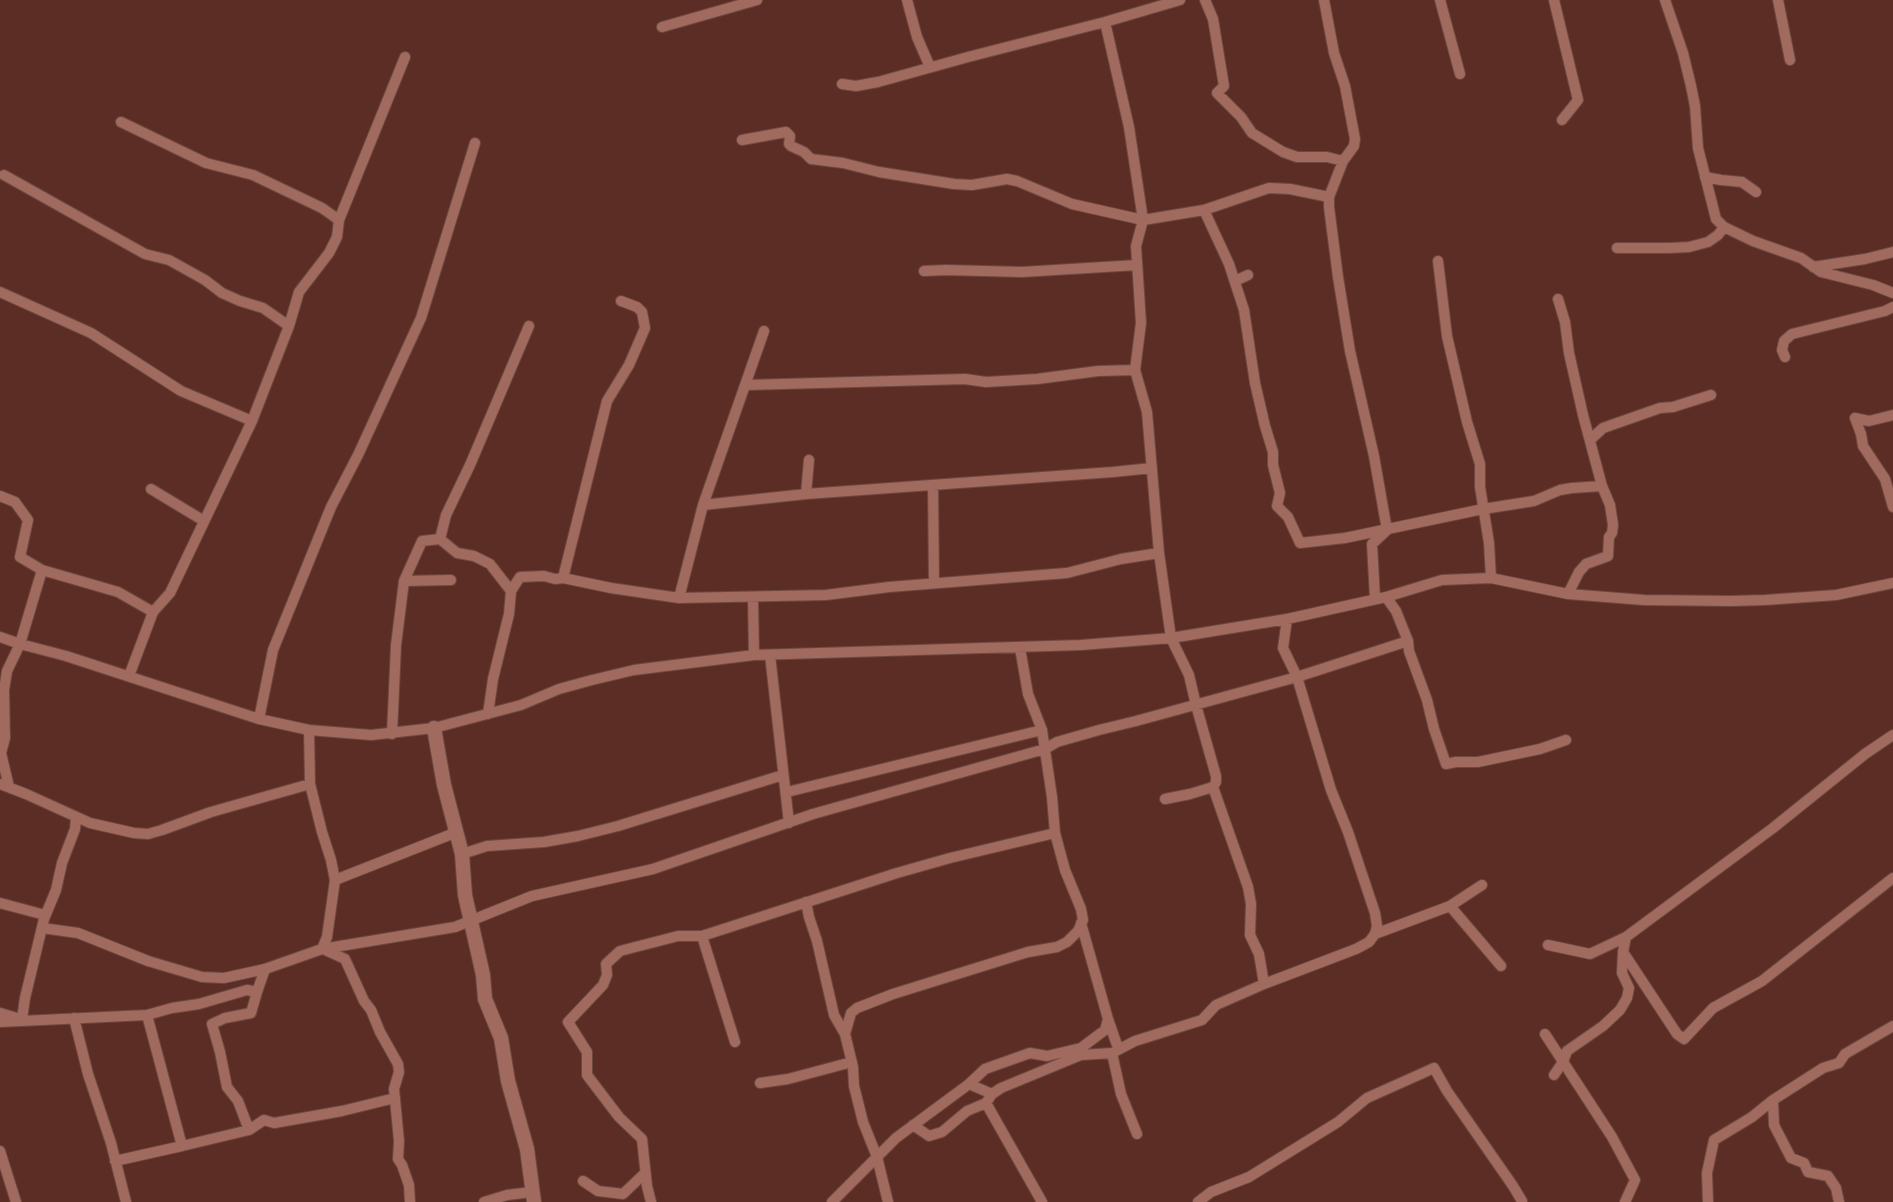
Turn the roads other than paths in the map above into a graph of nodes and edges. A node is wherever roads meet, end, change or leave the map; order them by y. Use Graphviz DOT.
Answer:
graph roads {
  1 [pos="757,0"];
  2 [pos="907,0"];
  3 [pos="1180,0"];
  4 [pos="1205,0"];
  5 [pos="1324,0"];
  6 [pos="1440,0"];
  7 [pos="1554,0"];
  8 [pos="1665,0"];
  9 [pos="1778,0"];
  10 [pos="1105,22"];
  11 [pos="662,27"];
  12 [pos="405,57"];
  13 [pos="1790,60"];
  14 [pos="930,67"];
  15 [pos="1460,74"];
  16 [pos="842,84"];
  17 [pos="1562,120"];
  18 [pos="121,122"];
  19 [pos="742,140"];
  20 [pos="475,143"];
  21 [pos="1343,161"];
  22 [pos="4,175"];
  23 [pos="1705,176"];
  24 [pos="1756,192"];
  25 [pos="1329,197"];
  26 [pos="1204,210"];
  27 [pos="339,220"];
  28 [pos="1143,220"];
  29 [pos="1724,227"];
  30 [pos="1617,248"];
  31 [pos="1893,252"];
  32 [pos="1438,261"];
  33 [pos="1137,265"];
  34 [pos="1813,267"];
  35 [pos="924,271"];
  36 [pos="1248,275"];
  37 [pos="1235,281"];
  38 [pos="0,292"];
  39 [pos="1893,293"];
  40 [pos="1558,298"];
  41 [pos="621,301"];
  42 [pos="1893,307"];
  43 [pos="289,326"];
  44 [pos="529,326"];
  45 [pos="764,331"];
  46 [pos="1785,357"];
  47 [pos="1136,370"];
  48 [pos="746,385"];
  49 [pos="1711,395"];
  50 [pos="1893,415"];
  51 [pos="252,422"];
  52 [pos="1590,440"];
  53 [pos="809,460"];
  54 [pos="1152,468"];
  55 [pos="933,485"];
  56 [pos="1602,486"];
  57 [pos="151,489"];
  58 [pos="806,494"];
  59 [pos="0,496"];
  60 [pos="703,505"];
  61 [pos="1893,507"];
  62 [pos="1483,509"];
  63 [pos="204,521"];
  64 [pos="1388,530"];
  65 [pos="440,538"];
  66 [pos="1159,552"];
  67 [pos="42,570"];
  68 [pos="563,578"];
  69 [pos="1491,578"];
  70 [pos="451,580"];
  71 [pos="404,581"];
  72 [pos="934,583"];
  73 [pos="1893,583"];
  74 [pos="511,591"];
  75 [pos="1568,594"];
  76 [pos="1381,597"];
  77 [pos="679,598"];
  78 [pos="753,598"];
  79 [pos="153,612"];
  80 [pos="1287,619"];
  81 [pos="0,637"];
  82 [pos="1171,638"];
  83 [pos="1408,641"];
  84 [pos="20,644"];
  85 [pos="1020,648"];
  86 [pos="754,655"];
  87 [pos="770,655"];
  88 [pos="129,676"];
  89 [pos="1297,677"];
  90 [pos="1196,705"];
  91 [pos="488,714"];
  92 [pos="259,719"];
  93 [pos="434,728"];
  94 [pos="309,730"];
  95 [pos="1042,730"];
  96 [pos="392,734"];
  97 [pos="1893,735"];
  98 [pos="1566,740"];
  99 [pos="1046,749"];
  100 [pos="783,775"];
  101 [pos="310,784"];
  102 [pos="4,786"];
  103 [pos="1213,787"];
  104 [pos="787,792"];
  105 [pos="1165,799"];
  106 [pos="76,818"];
  107 [pos="789,823"];
  108 [pos="457,832"];
  109 [pos="1055,833"];
  110 [pos="462,854"];
  111 [pos="1893,878"];
  112 [pos="335,880"];
  113 [pos="1482,885"];
  114 [pos="806,902"];
  115 [pos="0,903"];
  116 [pos="1450,906"];
  117 [pos="45,915"];
  118 [pos="471,921"];
  119 [pos="1081,923"];
  120 [pos="42,928"];
  121 [pos="1375,934"];
  122 [pos="702,936"];
  123 [pos="1626,936"];
  124 [pos="1548,945"];
  125 [pos="322,949"];
  126 [pos="1623,952"];
  127 [pos="1501,966"];
  128 [pos="265,969"];
  129 [pos="1264,984"];
  130 [pos="258,992"];
  131 [pos="0,1013"];
  132 [pos="147,1015"];
  133 [pos="74,1018"];
  134 [pos="1108,1019"];
  135 [pos="22,1020"];
  136 [pos="0,1022"];
  137 [pos="1893,1026"];
  138 [pos="845,1034"];
  139 [pos="1545,1034"];
  140 [pos="735,1042"];
  141 [pos="1115,1050"];
  142 [pos="852,1062"];
  143 [pos="1563,1062"];
  144 [pos="1554,1076"];
  145 [pos="760,1083"];
  146 [pos="969,1084"];
  147 [pos="992,1094"];
  148 [pos="395,1098"];
  149 [pos="1773,1100"];
  150 [pos="986,1103"];
  151 [pos="913,1125"];
  152 [pos="249,1130"];
  153 [pos="1137,1134"];
  154 [pos="182,1146"];
  155 [pos="0,1151"];
  156 [pos="877,1157"];
  157 [pos="115,1161"];
  158 [pos="646,1173"];
  159 [pos="583,1181"];
  160 [pos="533,1197"];
  161 [pos="1522,1201"];
  162 [pos="16,1202"];
  163 [pos="126,1202"];
  164 [pos="410,1202"];
  165 [pos="484,1202"];
  166 [pos="651,1202"];
  167 [pos="832,1202"];
  168 [pos="888,1202"];
  169 [pos="1042,1202"];
  170 [pos="1198,1202"];
  171 [pos="1625,1202"];
  172 [pos="1708,1202"];
  173 [pos="1839,1202"];
  1 -- 11 [label="street"];
  2 -- 14 [label="street"];
  3 -- 10 [label="street"];
  4 -- 21 [label="street"];
  5 -- 21 [label="street"];
  6 -- 15 [label="street"];
  7 -- 17 [label="street"];
  8 -- 23 [label="street"];
  9 -- 13 [label="street"];
  10 -- 14 [label="street"];
  10 -- 28 [label="street"];
  12 -- 27 [label="street"];
  14 -- 16 [label="street"];
  18 -- 27 [label="street"];
  19 -- 28 [label="street"];
  20 -- 92 [label="street"];
  21 -- 25 [label="street"];
  22 -- 43 [label="street"];
  23 -- 24 [label="street"];
  23 -- 29 [label="street"];
  25 -- 26 [label="street"];
  25 -- 64 [label="street"];
  26 -- 28 [label="street"];
  26 -- 37 [label="street"];
  27 -- 43 [label="street"];
  28 -- 33 [label="street"];
  29 -- 30 [label="street"];
  29 -- 34 [label="street"];
  31 -- 34 [label="street"];
  32 -- 62 [label="street"];
  33 -- 35 [label="street"];
  33 -- 47 [label="street"];
  34 -- 39 [label="street"];
  36 -- 37 [label="street"];
  37 -- 64 [label="street"];
  38 -- 51 [label="street"];
  40 -- 52 [label="street"];
  41 -- 68 [label="street"];
  42 -- 46 [label="street"];
  43 -- 51 [label="street"];
  44 -- 65 [label="street"];
  45 -- 48 [label="street"];
  47 -- 48 [label="street"];
  47 -- 54 [label="street"];
  48 -- 60 [label="street"];
  49 -- 52 [label="street"];
  50 -- 61 [label="street"];
  51 -- 63 [label="street"];
  52 -- 56 [label="street"];
  53 -- 58 [label="street"];
  54 -- 55 [label="street"];
  54 -- 66 [label="street"];
  55 -- 58 [label="street"];
  55 -- 72 [label="street"];
  56 -- 62 [label="street"];
  56 -- 75 [label="street"];
  57 -- 63 [label="street"];
  58 -- 60 [label="street"];
  59 -- 67 [label="street"];
  60 -- 77 [label="street"];
  62 -- 64 [label="street"];
  62 -- 69 [label="street"];
  63 -- 79 [label="street"];
  64 -- 76 [label="street"];
  65 -- 71 [label="street"];
  65 -- 74 [label="street"];
  66 -- 72 [label="street"];
  66 -- 82 [label="street"];
  67 -- 79 [label="street"];
  67 -- 84 [label="street"];
  68 -- 74 [label="street"];
  68 -- 77 [label="street"];
  69 -- 75 [label="street"];
  69 -- 76 [label="street"];
  70 -- 71 [label="street"];
  71 -- 96 [label="street"];
  72 -- 78 [label="street"];
  73 -- 75 [label="street"];
  74 -- 91 [label="street"];
  76 -- 80 [label="street"];
  76 -- 83 [label="street"];
  77 -- 78 [label="street"];
  78 -- 86 [label="street"];
  79 -- 88 [label="street"];
  80 -- 82 [label="street"];
  80 -- 89 [label="street"];
  81 -- 84 [label="street"];
  82 -- 85 [label="street"];
  82 -- 90 [label="street"];
  83 -- 89 [label="street"];
  83 -- 98 [label="street"];
  84 -- 88 [label="street"];
  84 -- 102 [label="street"];
  85 -- 87 [label="street"];
  85 -- 95 [label="street"];
  86 -- 87 [label="street"];
  86 -- 91 [label="street"];
  87 -- 100 [label="street"];
  88 -- 92 [label="street"];
  89 -- 90 [label="street"];
  89 -- 121 [label="street"];
  90 -- 99 [label="street"];
  90 -- 103 [label="street"];
  91 -- 93 [label="street"];
  92 -- 94 [label="street"];
  93 -- 96 [label="street"];
  93 -- 108 [label="street"];
  94 -- 96 [label="street"];
  94 -- 101 [label="street"];
  95 -- 99 [label="street"];
  95 -- 104 [label="street"];
  97 -- 123 [label="street"];
  99 -- 107 [label="street"];
  99 -- 109 [label="street"];
  100 -- 104 [label="street"];
  100 -- 110 [label="street"];
  101 -- 106 [label="street"];
  101 -- 112 [label="street"];
  102 -- 106 [label="street"];
  103 -- 105 [label="street"];
  103 -- 129 [label="street"];
  104 -- 107 [label="street"];
  106 -- 117 [label="street"];
  107 -- 118 [label="street"];
  108 -- 110 [label="street"];
  108 -- 112 [label="street"];
  109 -- 114 [label="street"];
  109 -- 119 [label="street"];
  110 -- 118 [label="street"];
  111 -- 126 [label="street"];
  112 -- 125 [label="street"];
  113 -- 116 [label="street"];
  114 -- 122 [label="street"];
  114 -- 138 [label="street"];
  115 -- 117 [label="street"];
  116 -- 121 [label="street"];
  116 -- 127 [label="street"];
  117 -- 120 [label="street"];
  118 -- 125 [label="street"];
  118 -- 160 [label="street"];
  119 -- 134 [label="street"];
  119 -- 138 [label="street"];
  120 -- 128 [label="street"];
  120 -- 135 [label="street"];
  121 -- 129 [label="street"];
  122 -- 140 [label="street"];
  122 -- 158 [label="street"];
  123 -- 124 [label="street"];
  123 -- 126 [label="street"];
  125 -- 128 [label="street"];
  125 -- 148 [label="street"];
  126 -- 143 [label="street"];
  128 -- 130 [label="street"];
  129 -- 141 [label="street"];
  130 -- 132 [label="street"];
  130 -- 152 [label="street"];
  131 -- 135 [label="street"];
  132 -- 133 [label="street"];
  132 -- 154 [label="street"];
  133 -- 135 [label="street"];
  133 -- 157 [label="street"];
  134 -- 141 [label="street"];
  134 -- 146 [label="street"];
  135 -- 136 [label="street"];
  137 -- 149 [label="street"];
  138 -- 142 [label="street"];
  139 -- 143 [label="street"];
  141 -- 147 [label="street"];
  141 -- 153 [label="street"];
  142 -- 145 [label="street"];
  142 -- 156 [label="street"];
  143 -- 144 [label="street"];
  143 -- 171 [label="street"];
  146 -- 147 [label="street"];
  146 -- 151 [label="street"];
  147 -- 150 [label="street"];
  148 -- 152 [label="street"];
  148 -- 164 [label="street"];
  149 -- 172 [label="street"];
  149 -- 173 [label="street"];
  150 -- 151 [label="street"];
  150 -- 169 [label="street"];
  151 -- 156 [label="street"];
  152 -- 154 [label="street"];
  154 -- 157 [label="street"];
  155 -- 162 [label="street"];
  156 -- 167 [label="street"];
  156 -- 168 [label="street"];
  157 -- 163 [label="street"];
  158 -- 159 [label="street"];
  158 -- 166 [label="street"];
  160 -- 165 [label="street"];
  161 -- 170 [label="street"];
}
